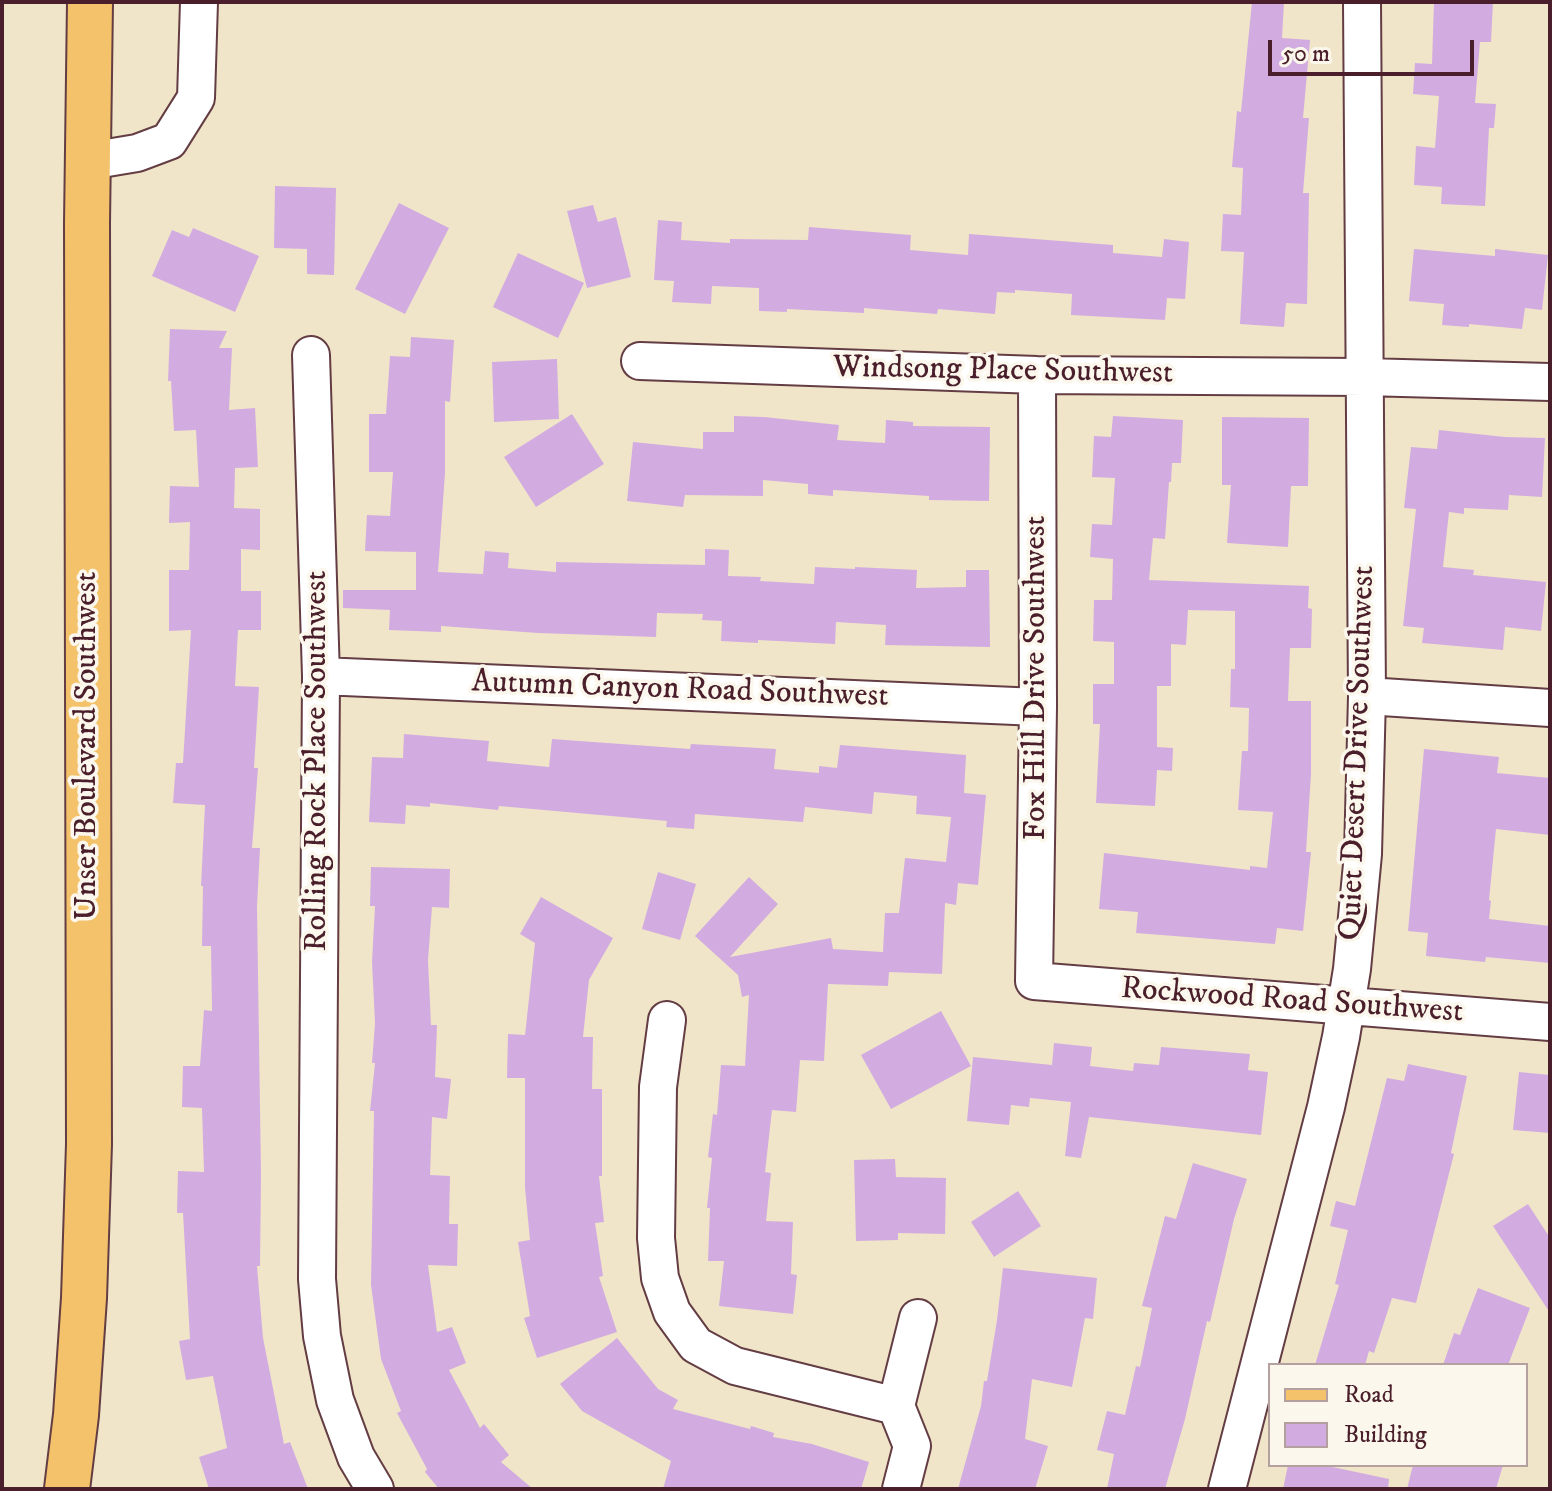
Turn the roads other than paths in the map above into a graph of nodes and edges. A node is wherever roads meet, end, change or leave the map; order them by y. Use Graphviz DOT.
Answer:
graph roads {
  1 [pos="90,2"];
  2 [pos="109,2"];
  3 [pos="199,2"];
  4 [pos="1362,2"];
  5 [pos="90,82"];
  6 [pos="89,161"];
  7 [pos="311,355"];
  8 [pos="640,361"];
  9 [pos="1037,375"];
  10 [pos="1365,377"];
  11 [pos="1550,382"];
  12 [pos="321,676"];
  13 [pos="1367,696"];
  14 [pos="1038,707"];
  15 [pos="1550,708"];
  16 [pos="1034,981"];
  17 [pos="1346,1006"];
  18 [pos="667,1020"];
  19 [pos="1550,1022"];
  20 [pos="918,1318"];
  21 [pos="896,1406"];
  22 [pos="67,1489"];
  23 [pos="375,1489"];
  24 [pos="901,1489"];
  25 [pos="1227,1489"];
  1 -- 5 [label="main road, Unser Boulevard Southwest"];
  2 -- 5 [label="main road"];
  3 -- 6 [label="street"];
  4 -- 10 [label="street, Quiet Desert Drive Southwest"];
  5 -- 6 [label="main road, Unser Boulevard Southwest"];
  6 -- 22 [label="main road, Unser Boulevard Southwest"];
  7 -- 12 [label="street, Rolling Rock Place Southwest"];
  8 -- 9 [label="street, Windsong Place Southwest"];
  9 -- 10 [label="street, Windsong Place Southwest"];
  9 -- 14 [label="street, Fox Hill Drive Southwest"];
  10 -- 11 [label="street, Windsong Place Southwest"];
  10 -- 13 [label="street, Quiet Desert Drive Southwest"];
  12 -- 14 [label="street, Autumn Canyon Road Southwest"];
  12 -- 23 [label="street, Rolling Rock Place Southwest"];
  13 -- 15 [label="street"];
  13 -- 17 [label="street, Quiet Desert Drive Southwest"];
  14 -- 16 [label="street, Fox Hill Drive Southwest"];
  16 -- 17 [label="street, Rockwood Road Southwest"];
  17 -- 19 [label="street, Rockwood Road Southwest"];
  17 -- 25 [label="street, Quiet Desert Drive Southwest"];
  18 -- 21 [label="street"];
  20 -- 21 [label="street"];
  21 -- 24 [label="street"];
}
